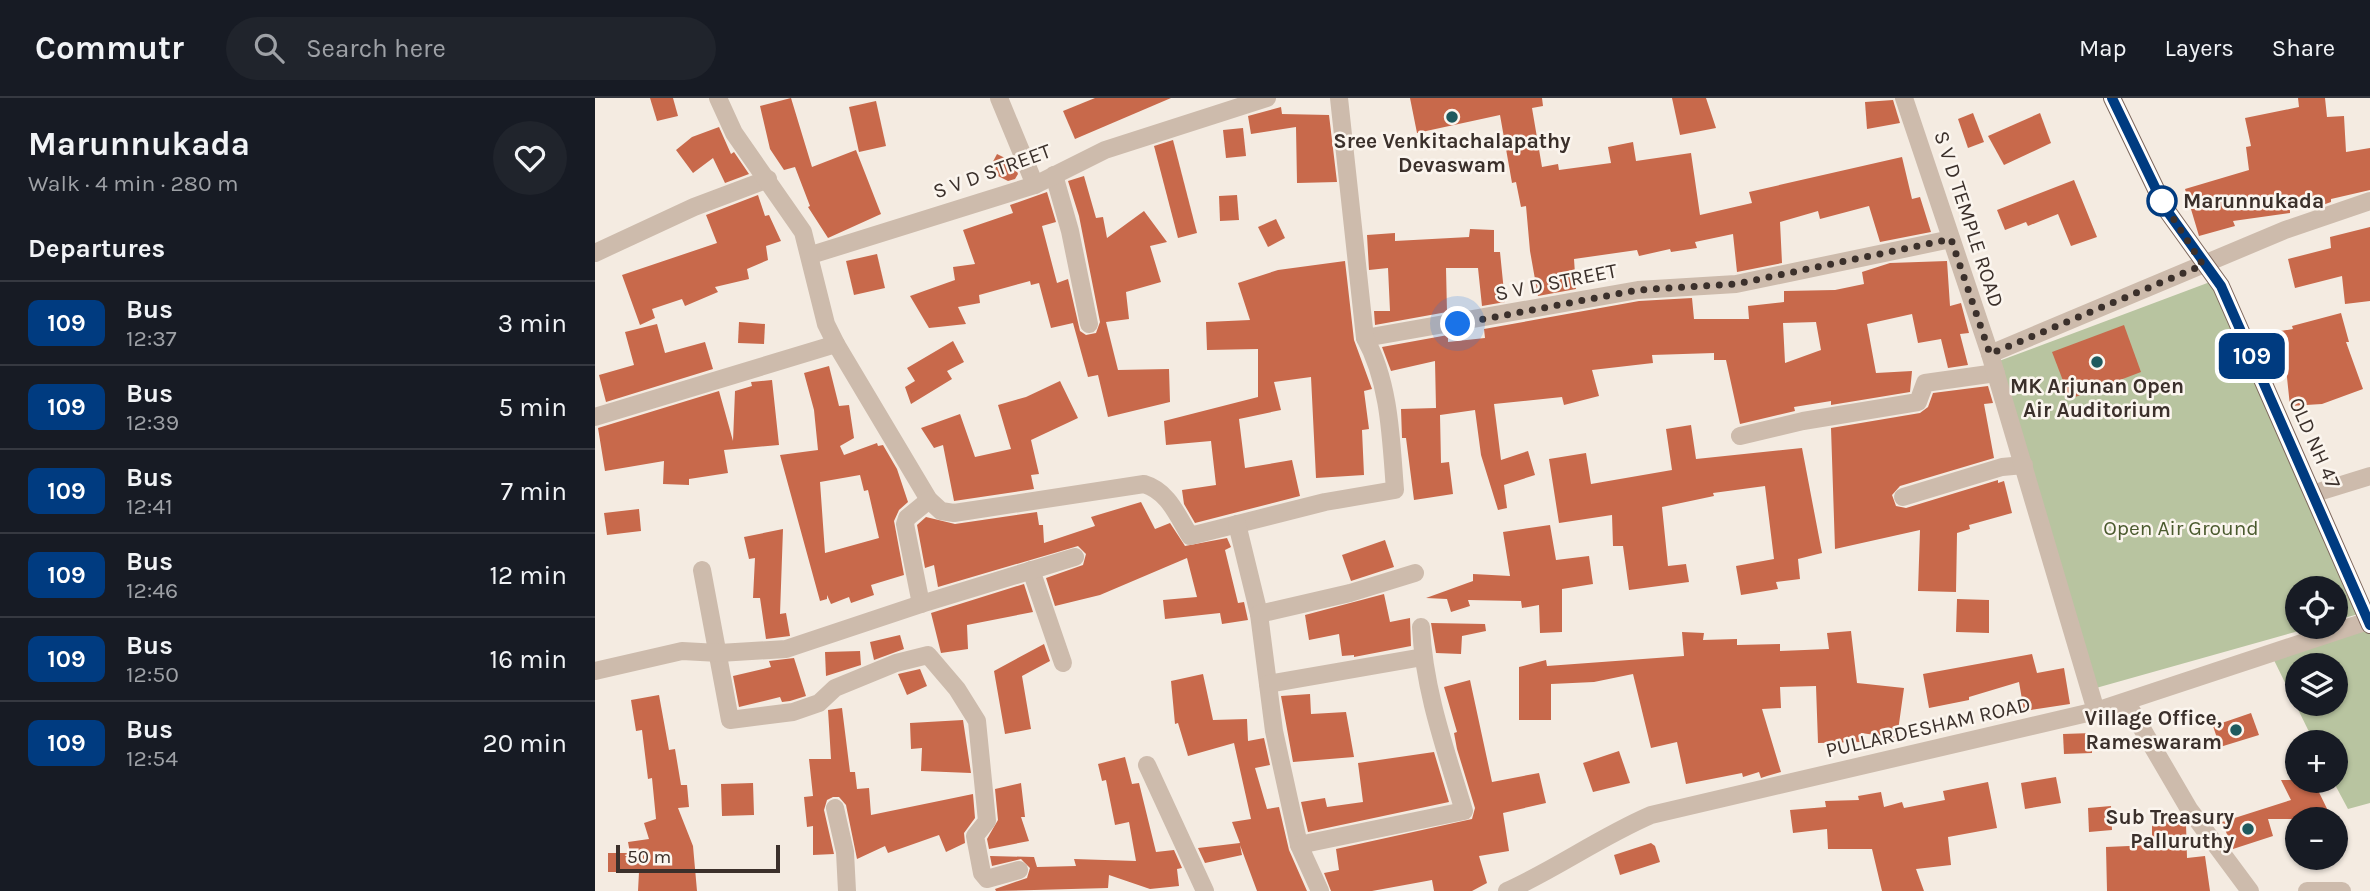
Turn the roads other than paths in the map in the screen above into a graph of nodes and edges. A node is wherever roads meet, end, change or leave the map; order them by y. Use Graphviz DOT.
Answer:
graph roads {
  1 [pos="718,98"];
  2 [pos="999,98"];
  3 [pos="1267,98"];
  4 [pos="1339,98"];
  5 [pos="1904,98"];
  6 [pos="2112,98"];
  7 [pos="1054,175"];
  8 [pos="768,179"];
  9 [pos="1035,185"];
  10 [pos="2370,201"];
  11 [pos="1951,239"];
  12 [pos="595,253"];
  13 [pos="811,255"];
  14 [pos="2203,265"];
  15 [pos="1089,324"];
  16 [pos="1366,338"];
  17 [pos="836,344"];
  18 [pos="1990,354"];
  19 [pos="1996,373"];
  20 [pos="595,417"];
  21 [pos="1740,436"];
  22 [pos="2024,466"];
  23 [pos="2370,476"];
  24 [pos="2312,494"];
  25 [pos="1903,497"];
  26 [pos="929,500"];
  27 [pos="1237,524"];
  28 [pos="1075,557"];
  29 [pos="702,570"];
  30 [pos="1031,570"];
  31 [pos="1415,573"];
  32 [pos="921,604"];
  33 [pos="1259,614"];
  34 [pos="2369,623"];
  35 [pos="1421,627"];
  36 [pos="719,653"];
  37 [pos="1423,657"];
  38 [pos="1063,663"];
  39 [pos="595,671"];
  40 [pos="1268,684"];
  41 [pos="2127,703"];
  42 [pos="2097,711"];
  43 [pos="1147,765"];
  44 [pos="835,808"];
  45 [pos="1300,845"];
  46 [pos="1019,870"];
  47 [pos="847,891"];
  48 [pos="1205,891"];
  49 [pos="1320,891"];
  50 [pos="1507,891"];
  51 [pos="2251,891"];
  52 [pos="2307,891"];
  53 [pos="2342,891"];
  1 -- 8 [label="street"];
  2 -- 9 [label="street"];
  3 -- 7 [label="street, S V D STREET"];
  4 -- 16 [label="street"];
  5 -- 11 [label="street, S V D TEMPLE ROAD"];
  6 -- 14 [label="main road, OLD NH 47"];
  7 -- 9 [label="street, S V D STREET"];
  7 -- 15 [label="street"];
  8 -- 12 [label="street"];
  8 -- 13 [label="street"];
  9 -- 13 [label="street, S V D STREET"];
  10 -- 14 [label="street"];
  11 -- 16 [label="street, S V D STREET"];
  11 -- 18 [label="street, S V D TEMPLE ROAD"];
  13 -- 17 [label="street"];
  14 -- 18 [label="street"];
  14 -- 24 [label="main road, OLD NH 47"];
  16 -- 27 [label="street"];
  17 -- 20 [label="street"];
  17 -- 26 [label="street"];
  18 -- 19 [label="street, S V D TEMPLE ROAD"];
  19 -- 21 [label="street"];
  19 -- 22 [label="street, S V D TEMPLE ROAD"];
  22 -- 25 [label="street"];
  22 -- 42 [label="street, S V D TEMPLE ROAD"];
  23 -- 24 [label="street"];
  24 -- 34 [label="main road, OLD NH 47"];
  26 -- 27 [label="street"];
  26 -- 32 [label="street"];
  27 -- 33 [label="street"];
  28 -- 30 [label="street"];
  29 -- 36 [label="street"];
  30 -- 32 [label="street"];
  30 -- 38 [label="street"];
  31 -- 33 [label="street"];
  32 -- 36 [label="street"];
  33 -- 40 [label="street"];
  34 -- 41 [label="street, PULLARDESHAM ROAD"];
  35 -- 37 [label="street"];
  36 -- 39 [label="street"];
  36 -- 46 [label="street"];
  37 -- 40 [label="street"];
  37 -- 45 [label="street"];
  40 -- 45 [label="street"];
  41 -- 42 [label="street, PULLARDESHAM ROAD"];
  41 -- 51 [label="street"];
  42 -- 50 [label="street, PULLARDESHAM ROAD"];
  43 -- 48 [label="street"];
  44 -- 47 [label="street"];
  45 -- 49 [label="street"];
  52 -- 53 [label="street"];
}
